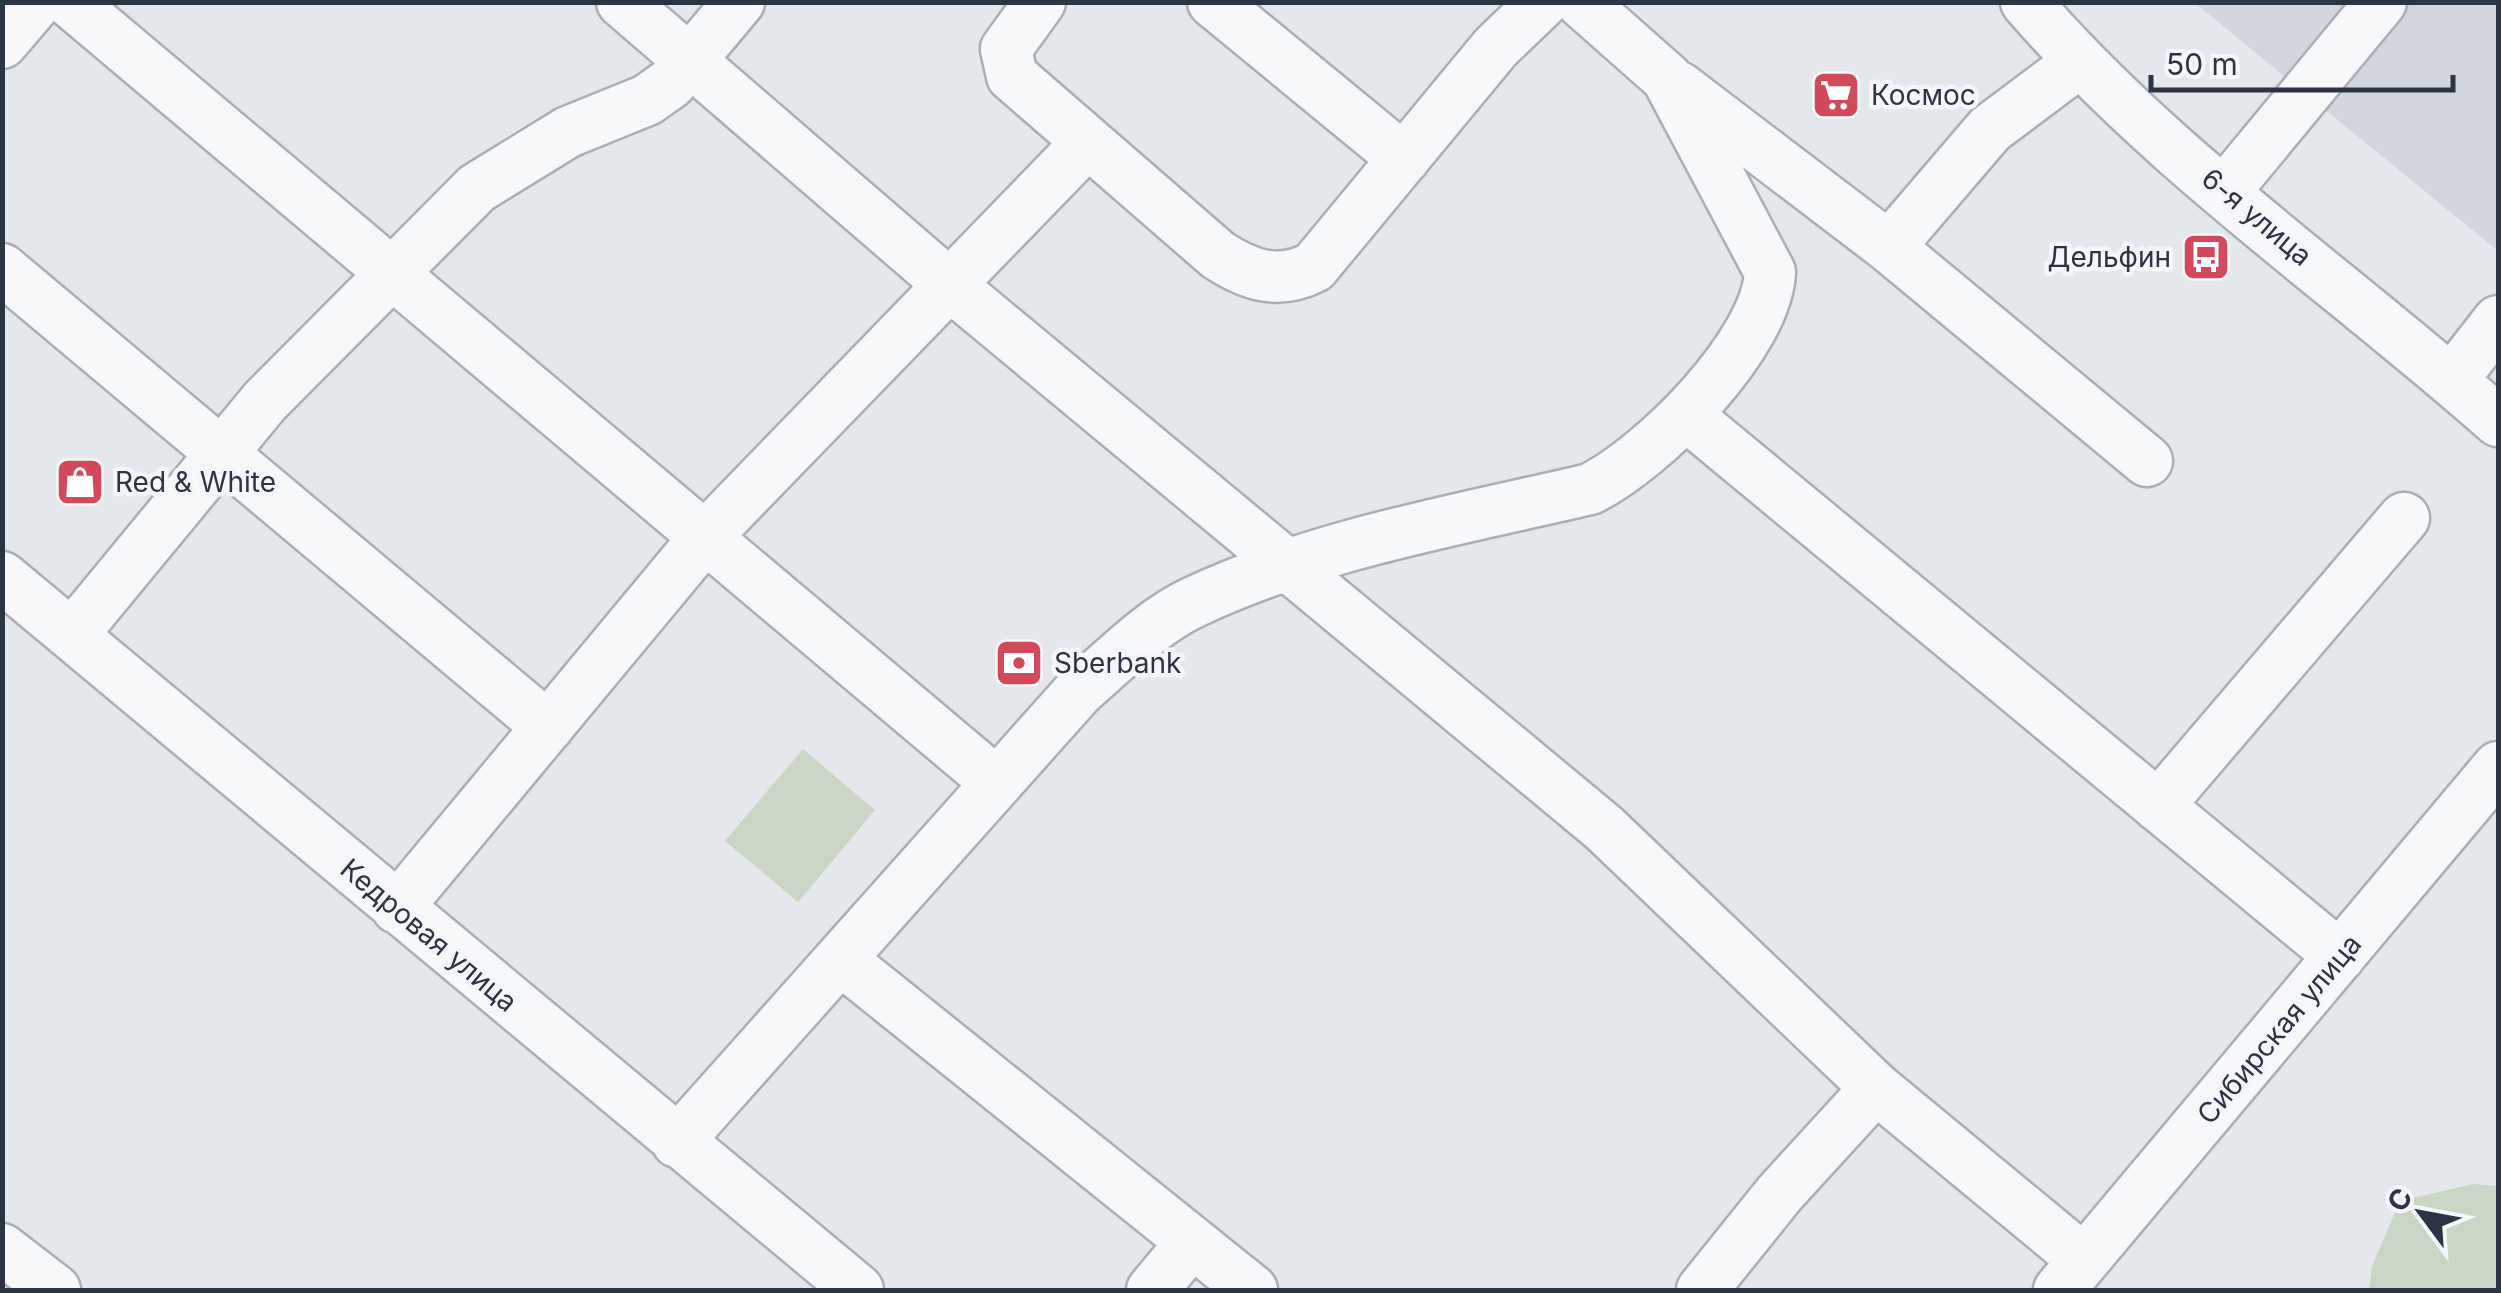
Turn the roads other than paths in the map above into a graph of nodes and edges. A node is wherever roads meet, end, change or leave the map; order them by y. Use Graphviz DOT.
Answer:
graph roads {
  1 [pos="36,2"];
  2 [pos="70,2"];
  3 [pos="622,2"];
  4 [pos="739,2"];
  5 [pos="1040,2"];
  6 [pos="1213,2"];
  7 [pos="1543,2"];
  8 [pos="1581,2"];
  9 [pos="2026,2"];
  10 [pos="2381,2"];
  11 [pos="2,44"];
  12 [pos="690,62"];
  13 [pos="2078,63"];
  14 [pos="1667,78"];
  15 [pos="1087,143"];
  16 [pos="1404,159"];
  17 [pos="2225,191"];
  18 [pos="1889,246"];
  19 [pos="2,269"];
  20 [pos="392,272"];
  21 [pos="951,286"];
  22 [pos="2498,320"];
  23 [pos="2452,380"];
  24 [pos="1686,415"];
  25 [pos="2498,421"];
  26 [pos="222,450"];
  27 [pos="2147,461"];
  28 [pos="2404,518"];
  29 [pos="706,536"];
  30 [pos="1289,567"];
  31 [pos="2,578"];
  32 [pos="72,636"];
  33 [pos="548,727"];
  34 [pos="2498,767"];
  35 [pos="997,784"];
  36 [pos="2158,806"];
  37 [pos="397,908"];
  38 [pos="2340,956"];
  39 [pos="840,959"];
  40 [pos="1876,1088"];
  41 [pos="676,1142"];
  42 [pos="1192,1242"];
  43 [pos="2,1249"];
  44 [pos="2072,1275"];
  45 [pos="56,1290"];
  46 [pos="858,1290"];
  47 [pos="1152,1290"];
  48 [pos="1252,1290"];
  49 [pos="1702,1290"];
  1 -- 11 [label="street"];
  2 -- 20 [label="street"];
  3 -- 12 [label="street"];
  4 -- 12 [label="street"];
  5 -- 15 [label="street"];
  6 -- 16 [label="street"];
  7 -- 16 [label="street"];
  8 -- 14 [label="street"];
  9 -- 13 [label="street, 6-я улица"];
  10 -- 17 [label="street"];
  12 -- 20 [label="street"];
  12 -- 21 [label="street"];
  13 -- 17 [label="street, 6-я улица"];
  13 -- 18 [label="street"];
  14 -- 18 [label="street"];
  14 -- 24 [label="street"];
  15 -- 16 [label="street"];
  15 -- 21 [label="street"];
  17 -- 23 [label="street, 6-я улица"];
  18 -- 27 [label="street"];
  19 -- 26 [label="street"];
  20 -- 26 [label="street"];
  20 -- 29 [label="street"];
  21 -- 29 [label="street"];
  21 -- 30 [label="street"];
  22 -- 23 [label="street"];
  23 -- 25 [label="street, 6-я улица"];
  24 -- 30 [label="street"];
  24 -- 36 [label="street"];
  26 -- 32 [label="street"];
  26 -- 33 [label="street"];
  28 -- 36 [label="street"];
  29 -- 33 [label="street"];
  29 -- 35 [label="street"];
  30 -- 35 [label="street"];
  30 -- 40 [label="street"];
  31 -- 32 [label="street, Кедровая улица"];
  32 -- 37 [label="street, Кедровая улица"];
  33 -- 37 [label="street"];
  34 -- 38 [label="street, Сибирская улица"];
  35 -- 39 [label="street"];
  36 -- 38 [label="street"];
  37 -- 41 [label="street, Кедровая улица"];
  38 -- 44 [label="street, Сибирская улица"];
  39 -- 41 [label="street"];
  39 -- 42 [label="street"];
  40 -- 44 [label="street"];
  40 -- 49 [label="street"];
  41 -- 46 [label="street, Кедровая улица"];
  42 -- 47 [label="street"];
  42 -- 48 [label="street"];
  43 -- 45 [label="street"];
}
